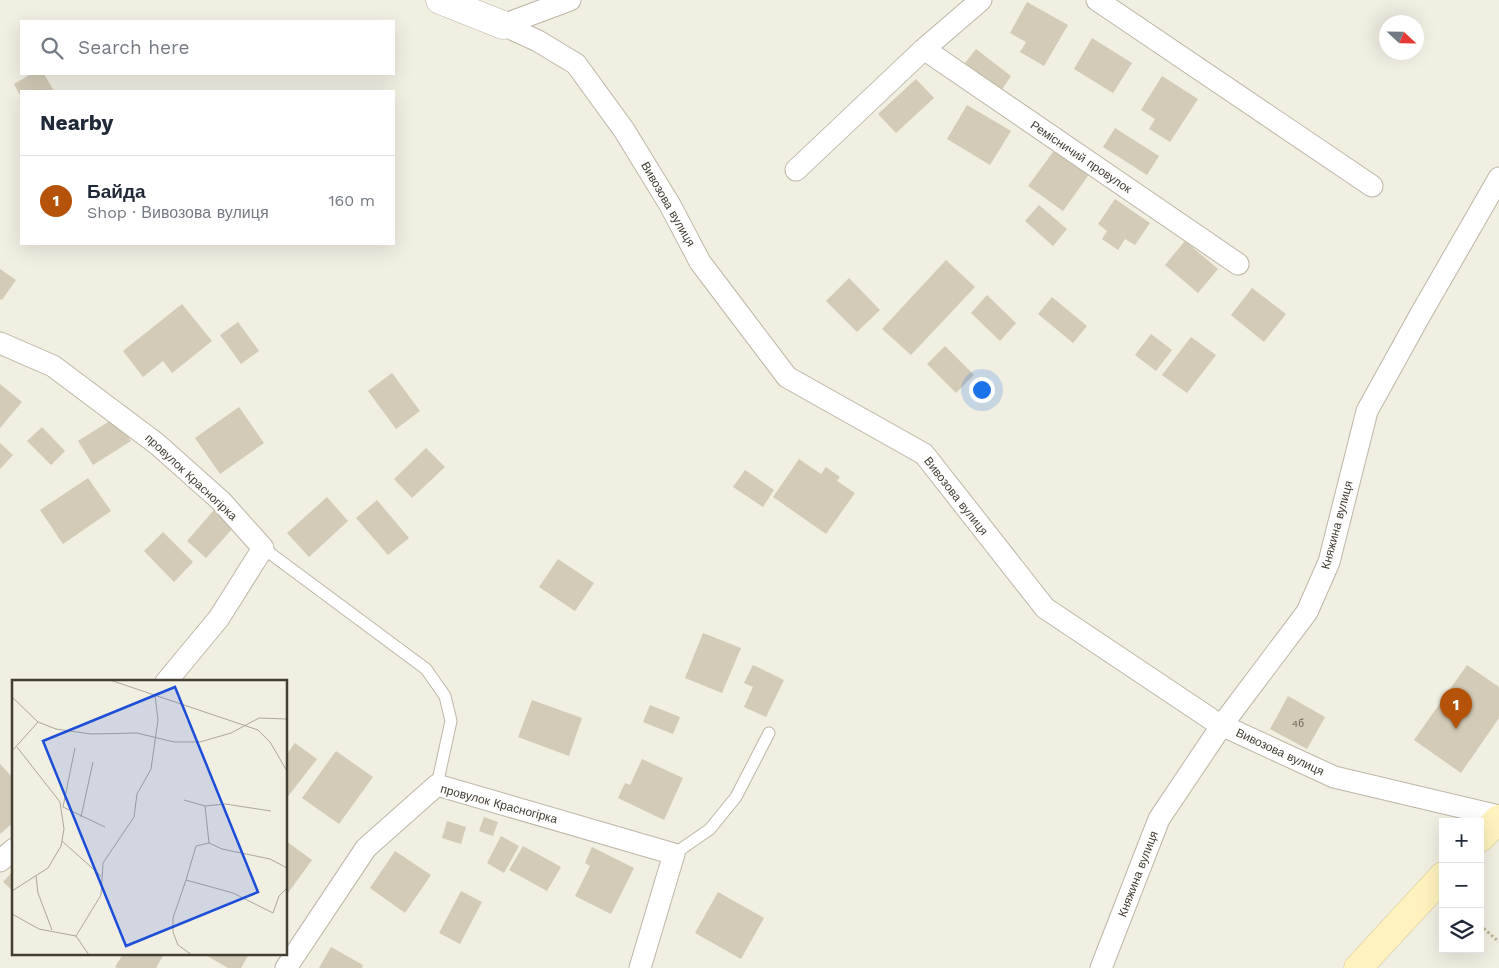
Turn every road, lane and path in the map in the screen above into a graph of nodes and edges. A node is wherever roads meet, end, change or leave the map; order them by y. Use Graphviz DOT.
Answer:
graph roads {
  1 [pos="440,0"];
  2 [pos="570,0"];
  3 [pos="981,0"];
  4 [pos="1097,0"];
  5 [pos="504,25"];
  6 [pos="924,49"];
  7 [pos="796,170"];
  8 [pos="1499,178"];
  9 [pos="1372,186"];
  10 [pos="1238,264"];
  11 [pos="0,343"];
  12 [pos="263,548"];
  13 [pos="168,680"];
  14 [pos="1222,725"];
  15 [pos="769,733"];
  16 [pos="437,785"];
  17 [pos="1499,818"];
  18 [pos="1484,834"];
  19 [pos="12,851"];
  20 [pos="674,854"];
  21 [pos="0,861"];
  22 [pos="1439,880"];
  23 [pos="1484,928"];
  24 [pos="1499,942"];
  25 [pos="286,968"];
  26 [pos="640,968"];
  27 [pos="1101,968"];
  28 [pos="1358,968"];
  1 -- 5 [label="street, Вивозова вулиця"];
  2 -- 5 [label="street"];
  3 -- 6 [label="street"];
  4 -- 9 [label="street"];
  5 -- 14 [label="street, Вивозова вулиця"];
  6 -- 7 [label="street"];
  6 -- 10 [label="street, Ремісничий провулок"];
  8 -- 14 [label="street, Княжина вулиця"];
  11 -- 12 [label="street, провулок Красногірка"];
  12 -- 13 [label="street"];
  12 -- 16 [label="lane"];
  14 -- 17 [label="street, Вивозова вулиця"];
  14 -- 27 [label="street, Княжина вулиця"];
  15 -- 20 [label="lane"];
  16 -- 20 [label="street, провулок Красногірка"];
  16 -- 25 [label="street, провулок Красногірка"];
  17 -- 18 [label="main road"];
  19 -- 21 [label="street"];
  20 -- 26 [label="street"];
  22 -- 28 [label="main road"];
  23 -- 24 [label="path"];
}
